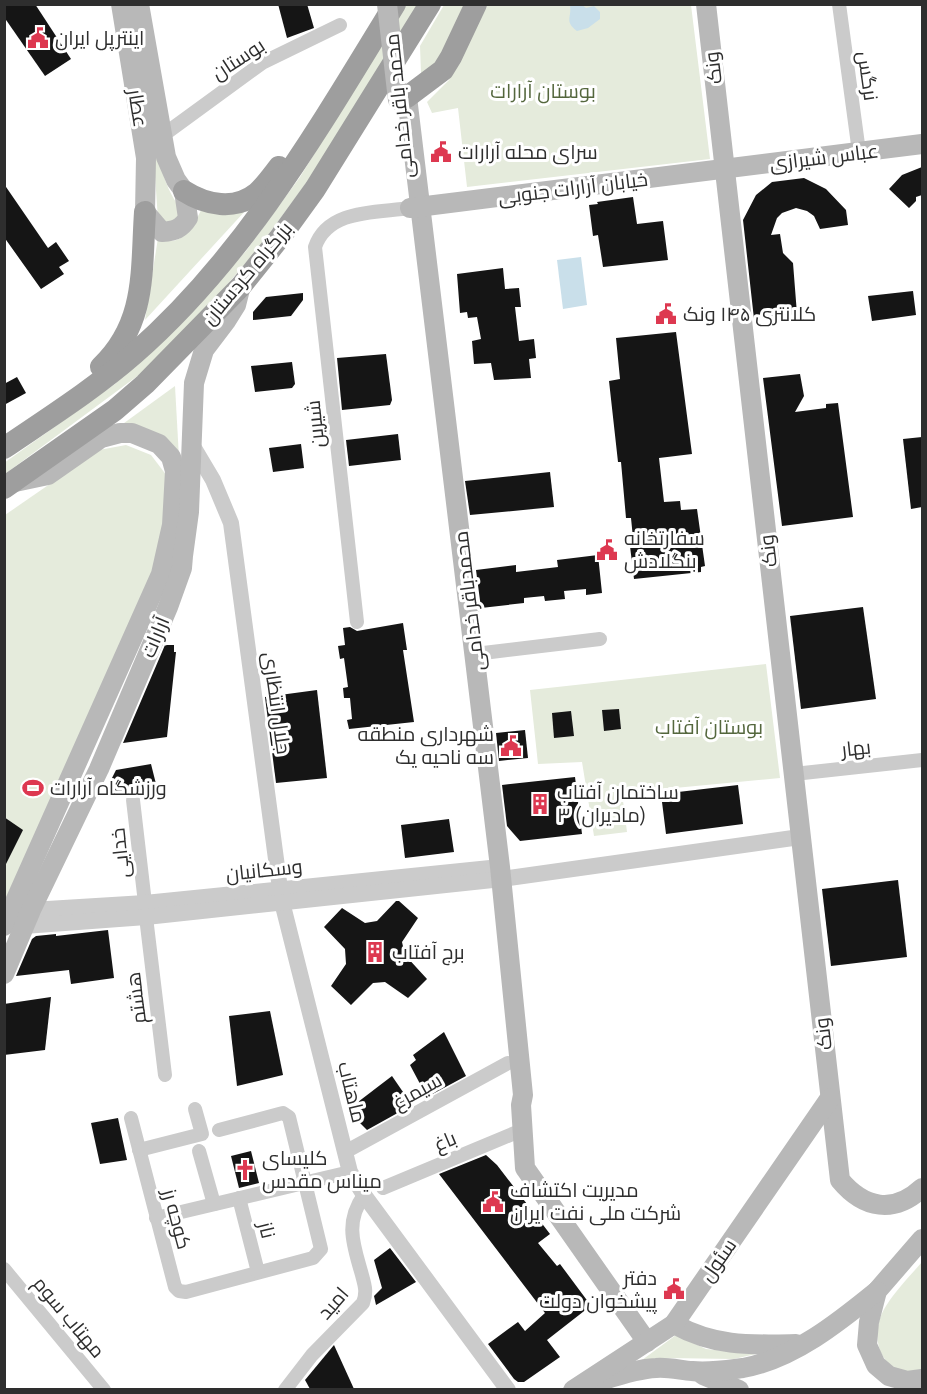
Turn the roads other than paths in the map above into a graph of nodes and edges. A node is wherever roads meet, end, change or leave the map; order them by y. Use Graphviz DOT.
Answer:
graph roads {
  1 [pos="121,4"];
  2 [pos="140,4"];
  3 [pos="387,4"];
  4 [pos="396,4"];
  5 [pos="430,4"];
  6 [pos="476,4"];
  7 [pos="706,4"];
  8 [pos="839,4"];
  9 [pos="340,25"];
  10 [pos="402,89"];
  11 [pos="328,113"];
  12 [pos="162,136"];
  13 [pos="922,144"];
  14 [pos="859,152"];
  15 [pos="725,169"];
  16 [pos="184,191"];
  17 [pos="416,207"];
  18 [pos="145,212"];
  19 [pos="241,286"];
  20 [pos="62,409"];
  21 [pos="191,443"];
  22 [pos="4,448"];
  23 [pos="9,485"];
  24 [pos="357,622"];
  25 [pos="600,639"];
  26 [pos="475,654"];
  27 [pos="476,716"];
  28 [pos="922,760"];
  29 [pos="794,774"];
  30 [pos="133,800"];
  31 [pos="800,837"];
  32 [pos="494,874"];
  33 [pos="281,896"];
  34 [pos="145,910"];
  35 [pos="16,918"];
  36 [pos="500,932"];
  37 [pos="4,974"];
  38 [pos="508,1063"];
  39 [pos="165,1075"];
  40 [pos="830,1098"];
  41 [pos="521,1106"];
  42 [pos="195,1109"];
  43 [pos="131,1118"];
  44 [pos="219,1130"];
  45 [pos="522,1130"];
  46 [pos="139,1150"];
  47 [pos="199,1151"];
  48 [pos="345,1152"];
  49 [pos="350,1172"];
  50 [pos="304,1183"];
  51 [pos="383,1188"];
  52 [pos="922,1188"];
  53 [pos="364,1195"];
  54 [pos="239,1198"];
  55 [pos="214,1204"];
  56 [pos="156,1218"];
  57 [pos="922,1239"];
  58 [pos="4,1269"];
  59 [pos="258,1272"];
  60 [pos="877,1291"];
  61 [pos="674,1324"];
  62 [pos="651,1339"];
  63 [pos="801,1344"];
  64 [pos="694,1371"];
  65 [pos="922,1379"];
  66 [pos="104,1389"];
  67 [pos="285,1389"];
  68 [pos="508,1389"];
  69 [pos="573,1389"];
  70 [pos="605,1389"];
  71 [pos="739,1389"];
  1 -- 18 [label="main road, عطار"];
  2 -- 12 [label="main road, عطار"];
  3 -- 10 [label="main road, محمد باقر خدامی, bridge"];
  4 -- 10 [label="main road, محمد باقر خدامی"];
  4 -- 11 [label="highway, بزرگراه کردستان"];
  5 -- 19 [label="highway, بزرگراه کردستان"];
  6 -- 10 [label="highway"];
  7 -- 15 [label="main road, ونک"];
  8 -- 14 [label="street, نرگس"];
  9 -- 12 [label="street, بوستان"];
  10 -- 17 [label="main road, محمدباقر خدامی"];
  11 -- 16 [label="highway"];
  11 -- 20 [label="highway, بزرگراه کردستان"];
  12 -- 16 [label="main road, عطار"];
  13 -- 14 [label="main road, عباس شیرازی"];
  14 -- 15 [label="main road, عباس شیرازی"];
  15 -- 17 [label="main road, خیابان آرارات جنوبی"];
  15 -- 29 [label="main road, ونک"];
  16 -- 18 [label="main road"];
  17 -- 24 [label="street, شیرین"];
  17 -- 26 [label="main road, محمدباقر خدامی"];
  17 -- 27 [label="main road, محمدباقر خدامی"];
  18 -- 20 [label="highway"];
  19 -- 21 [label="main road, آرارات"];
  19 -- 23 [label="highway, بزرگراه کردستان"];
  20 -- 22 [label="highway, بزرگراه کردستان"];
  21 -- 33 [label="street, جلال انتظاری"];
  21 -- 35 [label="main road, آرارات"];
  23 -- 35 [label="main road, آرارات"];
  25 -- 26 [label="street"];
  26 -- 27 [label="main road, محمدباقر خدامی"];
  27 -- 32 [label="main road, محمدباقر خدامی"];
  28 -- 29 [label="street, بهار"];
  29 -- 31 [label="main road, ونک"];
  30 -- 34 [label="street, خدایی"];
  31 -- 32 [label="street"];
  31 -- 40 [label="main road, ونک"];
  32 -- 33 [label="street"];
  32 -- 36 [label="main road, محمدباقر خدامی"];
  33 -- 34 [label="street"];
  33 -- 48 [label="street, ماهتاب"];
  34 -- 35 [label="street"];
  34 -- 39 [label="street, هشتم"];
  35 -- 37 [label="main road, آرارات"];
  36 -- 38 [label="main road, محمدباقر خدامی"];
  36 -- 41 [label="main road, محمدباقر خدامی"];
  38 -- 41 [label="main road, محمدباقر خدامی"];
  38 -- 48 [label="street, سیمرغ"];
  40 -- 52 [label="main road, ونک"];
  40 -- 61 [label="main road, سئول"];
  41 -- 45 [label="main road, محمدباقر خدامی"];
  42 -- 46 [label="street"];
  43 -- 46 [label="street, کوچه رز"];
  44 -- 50 [label="street"];
  45 -- 51 [label="street, باغ"];
  45 -- 62 [label="main road, محمدباقر خدامی"];
  46 -- 56 [label="street, کوچه رز"];
  47 -- 55 [label="street"];
  48 -- 49 [label="street, ماهتاب"];
  49 -- 50 [label="street"];
  49 -- 53 [label="street, ماهتاب"];
  50 -- 54 [label="street"];
  50 -- 59 [label="street"];
  53 -- 67 [label="street, امید"];
  53 -- 68 [label="street, ماهتاب"];
  54 -- 55 [label="street"];
  54 -- 59 [label="street, ناز"];
  55 -- 56 [label="street"];
  56 -- 59 [label="street, کوچه رز"];
  57 -- 60 [label="main road, سئول"];
  58 -- 66 [label="street, مهتاب سوم"];
  60 -- 63 [label="main road, سئول"];
  60 -- 65 [label="main road"];
  61 -- 62 [label="main road, سئول"];
  61 -- 63 [label="main road"];
  62 -- 69 [label="main road, سئول"];
  63 -- 64 [label="main road, سئول"];
  64 -- 69 [label="main road, سئول"];
  64 -- 70 [label="main road"];
  64 -- 71 [label="main road"];
}
